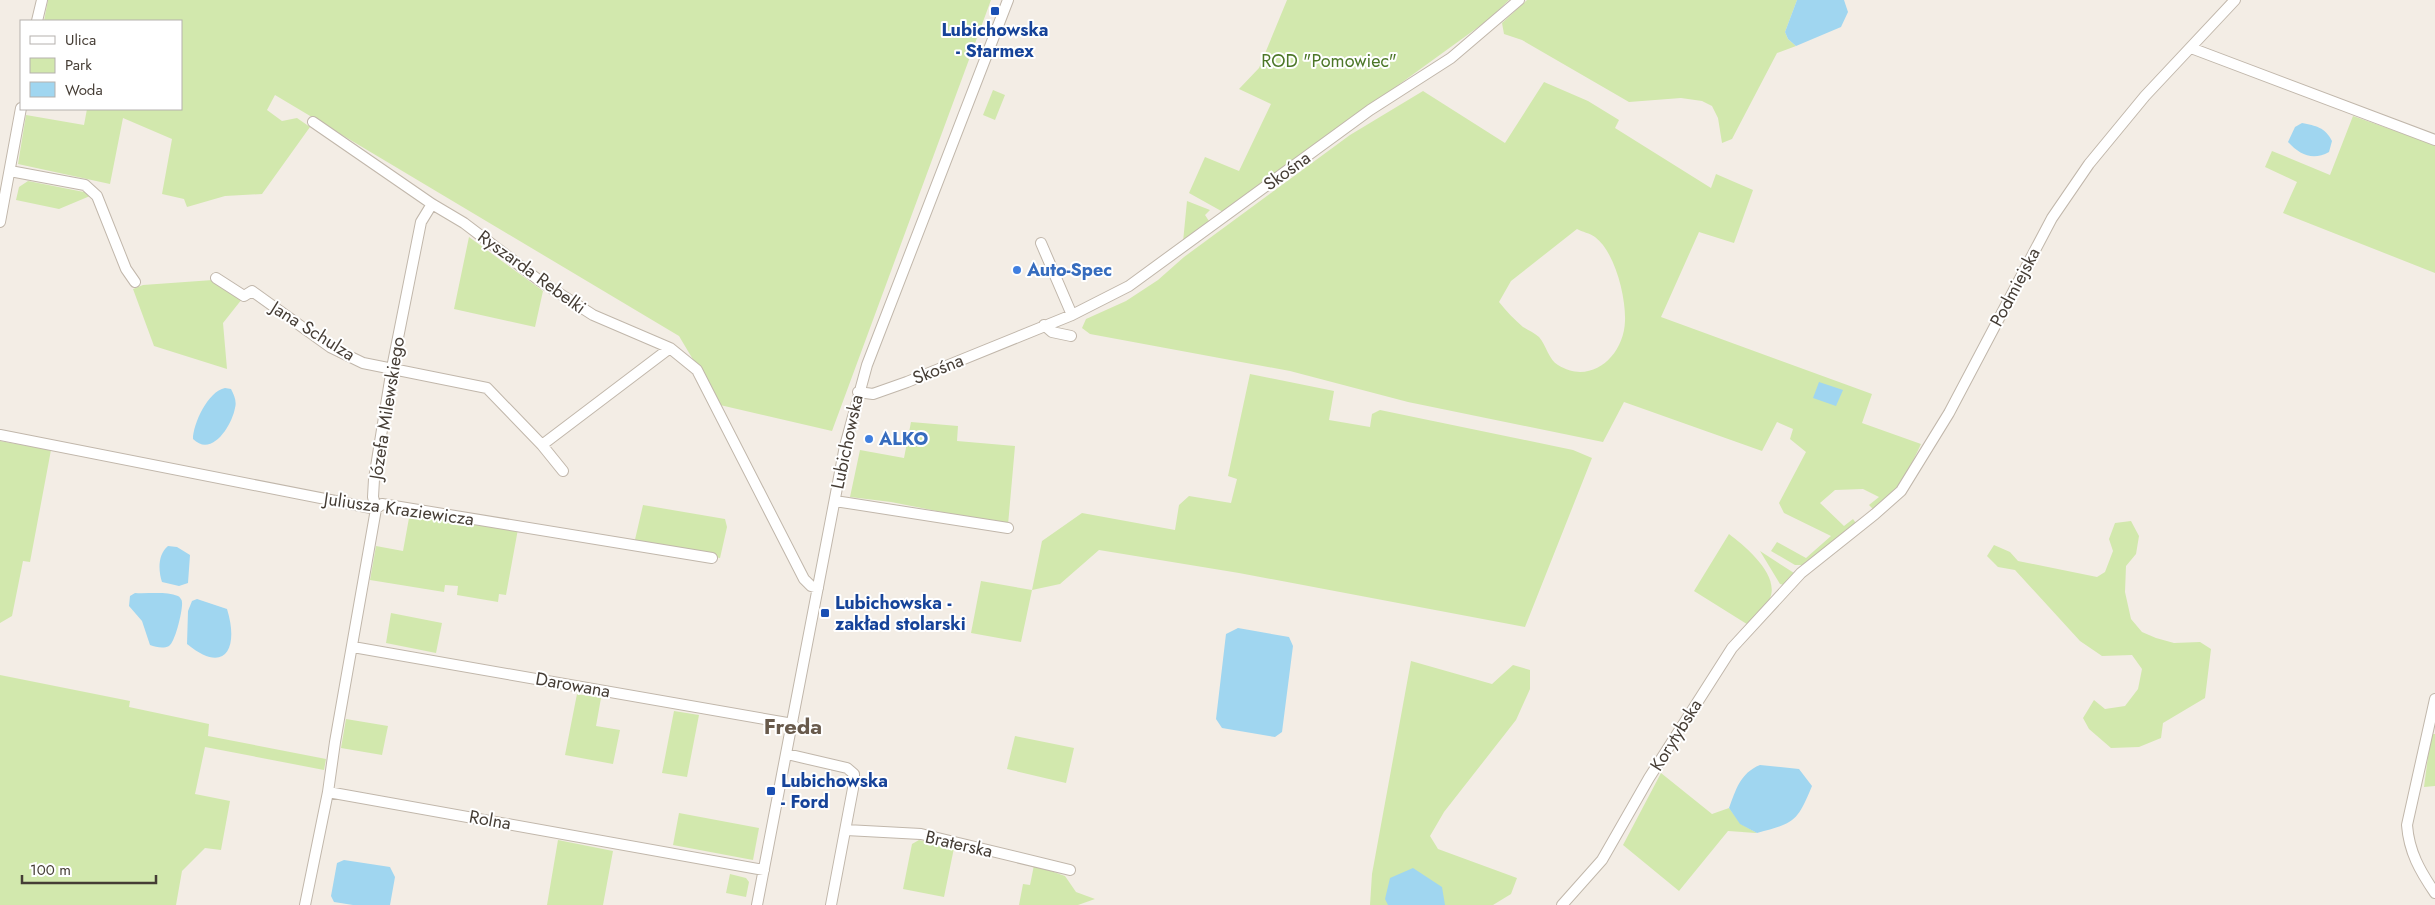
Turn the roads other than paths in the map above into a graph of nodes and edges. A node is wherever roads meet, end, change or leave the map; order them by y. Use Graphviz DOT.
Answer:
graph roads {
  1 [pos="42,0"];
  2 [pos="1008,0"];
  3 [pos="1519,0"];
  4 [pos="2235,0"];
  5 [pos="38,20"];
  6 [pos="2190,48"];
  7 [pos="21,110"];
  8 [pos="314,122"];
  9 [pos="2435,140"];
  10 [pos="10,171"];
  11 [pos="432,204"];
  12 [pos="0,222"];
  13 [pos="1041,243"];
  14 [pos="216,278"];
  15 [pos="136,282"];
  16 [pos="1072,315"];
  17 [pos="1044,325"];
  18 [pos="1071,336"];
  19 [pos="670,348"];
  20 [pos="392,368"];
  21 [pos="858,392"];
  22 [pos="0,435"];
  23 [pos="542,445"];
  24 [pos="563,471"];
  25 [pos="835,502"];
  26 [pos="376,509"];
  27 [pos="1008,528"];
  28 [pos="712,558"];
  29 [pos="1801,573"];
  30 [pos="818,588"];
  31 [pos="353,647"];
  32 [pos="2435,699"];
  33 [pos="793,724"];
  34 [pos="787,754"];
  35 [pos="328,792"];
  36 [pos="846,830"];
  37 [pos="764,870"];
  38 [pos="1070,870"];
  39 [pos="2435,893"];
  40 [pos="305,905"];
  41 [pos="757,905"];
  42 [pos="831,905"];
  43 [pos="1562,905"];
  1 -- 5 [label="street"];
  2 -- 21 [label="street, Lubichowska"];
  3 -- 16 [label="street, Skośna"];
  4 -- 6 [label="street, Podmiejska"];
  6 -- 9 [label="street"];
  6 -- 29 [label="street, Podmiejska"];
  7 -- 10 [label="street"];
  8 -- 11 [label="street, Ryszarda Rebelki"];
  10 -- 12 [label="street"];
  10 -- 15 [label="street"];
  11 -- 19 [label="street, Ryszarda Rebelki"];
  11 -- 20 [label="street, Józefa Milewskiego"];
  13 -- 16 [label="street"];
  14 -- 20 [label="street, Jana Schulza"];
  16 -- 17 [label="street, Skośna"];
  17 -- 18 [label="street"];
  17 -- 21 [label="street, Skośna"];
  19 -- 23 [label="street"];
  19 -- 30 [label="street, Ryszarda Rebelki"];
  20 -- 23 [label="street, Jana Schulza"];
  20 -- 26 [label="street, Józefa Milewskiego"];
  21 -- 25 [label="street, Lubichowska"];
  22 -- 26 [label="street, Juliusza Kraziewicza"];
  23 -- 24 [label="street, Jana Schulza"];
  25 -- 27 [label="street"];
  25 -- 30 [label="street, Lubichowska"];
  26 -- 28 [label="street, Juliusza Kraziewicza"];
  26 -- 31 [label="street, Józefa Milewskiego"];
  29 -- 43 [label="street, Korytybska"];
  30 -- 33 [label="street, Lubichowska"];
  31 -- 33 [label="street, Darowana"];
  31 -- 35 [label="street, Józefa Milewskiego"];
  32 -- 39 [label="street"];
  33 -- 34 [label="street, Lubichowska"];
  34 -- 36 [label="street"];
  34 -- 37 [label="street, Lubichowska"];
  35 -- 37 [label="street, Rolna"];
  35 -- 40 [label="street"];
  36 -- 38 [label="street, Braterska"];
  36 -- 42 [label="street"];
  37 -- 41 [label="street, Lubichowska"];
}
